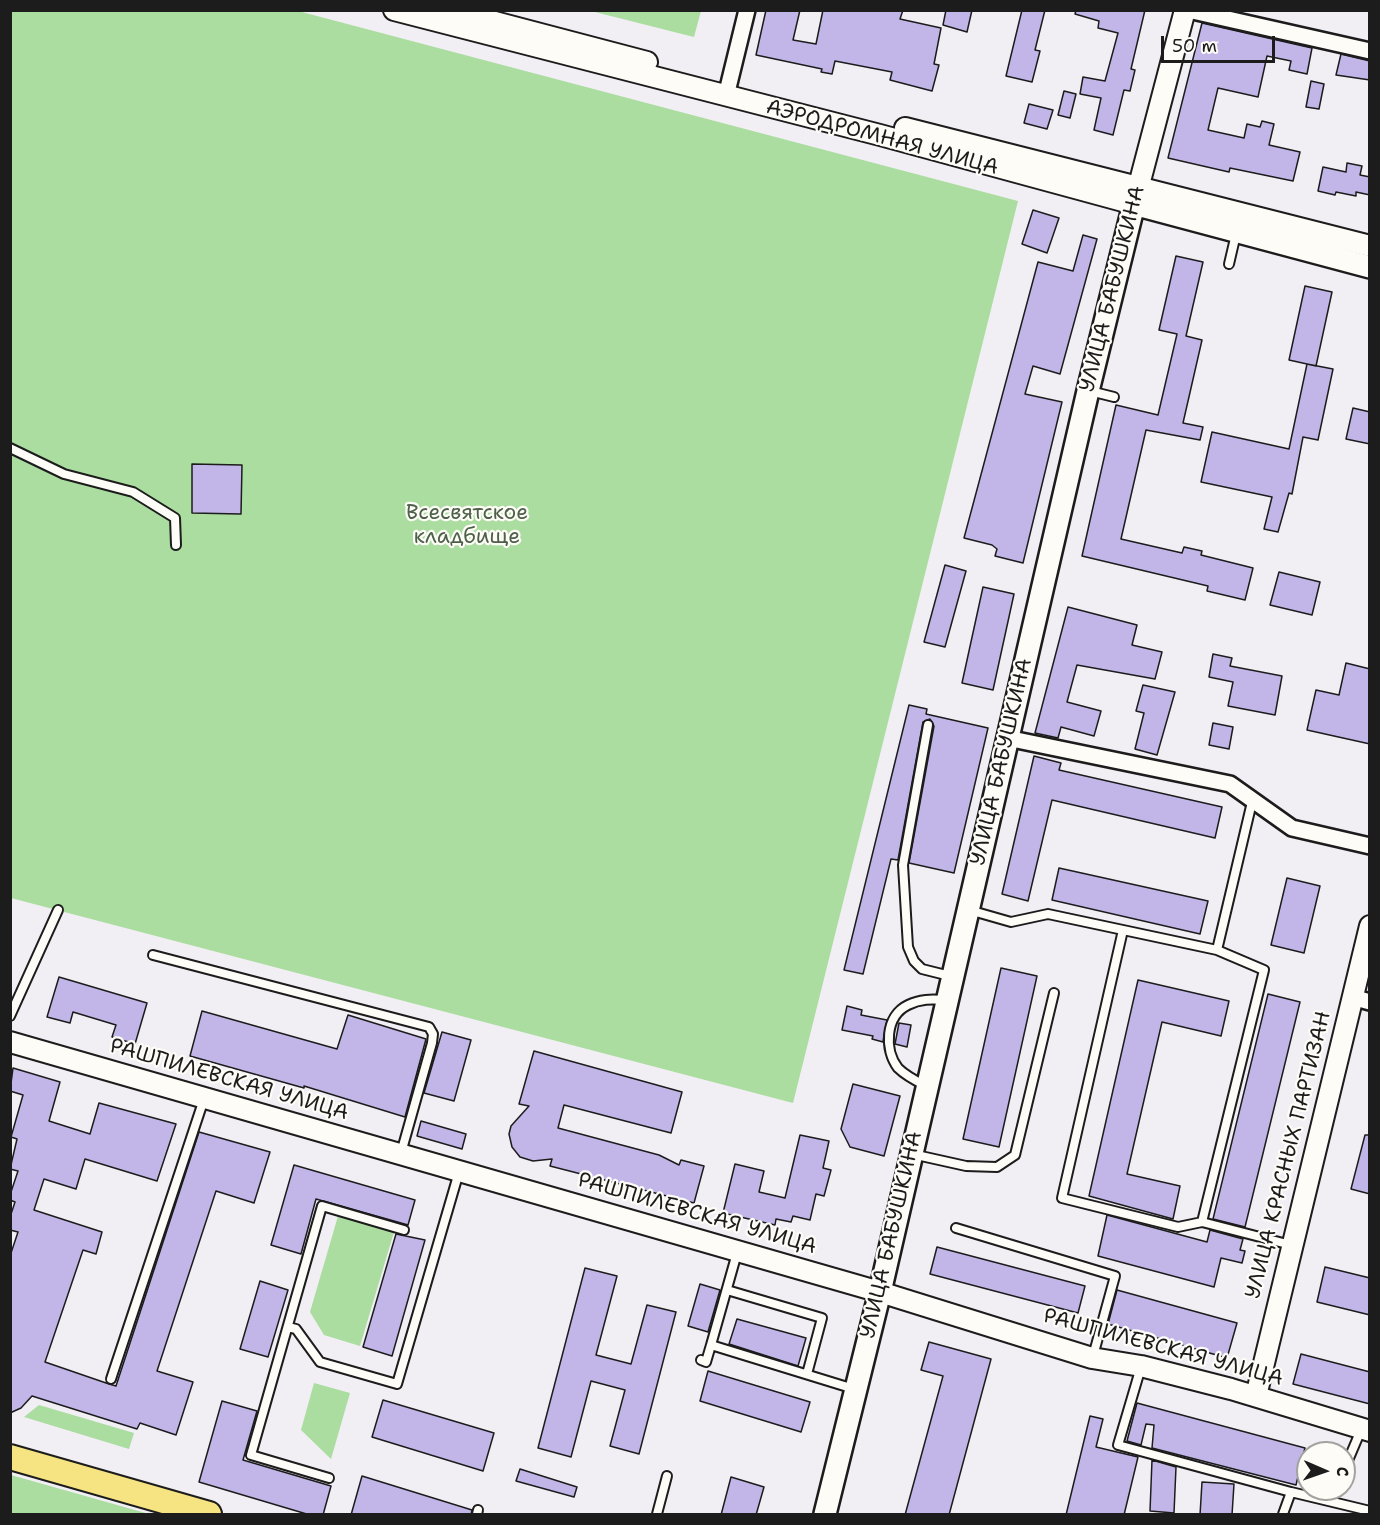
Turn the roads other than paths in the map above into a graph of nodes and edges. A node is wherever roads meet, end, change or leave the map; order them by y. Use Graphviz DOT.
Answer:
graph roads {
  1 [pos="394,10"];
  2 [pos="449,10"];
  3 [pos="747,10"];
  4 [pos="1186,10"];
  5 [pos="1370,51"];
  6 [pos="727,90"];
  7 [pos="1136,195"];
  8 [pos="1237,230"];
  9 [pos="1370,246"];
  10 [pos="1228,264"];
  11 [pos="1370,267"];
  12 [pos="1088,391"];
  13 [pos="1114,397"];
  14 [pos="10,448"];
  15 [pos="176,545"];
  16 [pos="928,725"];
  17 [pos="1008,738"];
  18 [pos="1252,802"];
  19 [pos="1370,846"];
  20 [pos="968,909"];
  21 [pos="58,910"];
  22 [pos="1370,926"];
  23 [pos="1123,930"];
  24 [pos="1217,950"];
  25 [pos="153,955"];
  26 [pos="952,977"];
  27 [pos="1054,993"];
  28 [pos="946,1000"];
  29 [pos="1361,1000"];
  30 [pos="10,1016"];
  31 [pos="10,1042"];
  32 [pos="926,1087"];
  33 [pos="204,1098"];
  34 [pos="401,1154"];
  35 [pos="911,1154"];
  36 [pos="459,1171"];
  37 [pos="1202,1222"];
  38 [pos="956,1228"];
  39 [pos="404,1230"];
  40 [pos="1292,1246"];
  41 [pos="738,1251"];
  42 [pos="727,1290"];
  43 [pos="880,1292"];
  44 [pos="288,1327"];
  45 [pos="711,1345"];
  46 [pos="1092,1358"];
  47 [pos="701,1360"];
  48 [pos="1142,1366"];
  49 [pos="807,1374"];
  50 [pos="111,1379"];
  51 [pos="856,1390"];
  52 [pos="1256,1396"];
  53 [pos="1365,1430"];
  54 [pos="1356,1447"];
  55 [pos="10,1457"];
  56 [pos="667,1476"];
  57 [pos="329,1478"];
  58 [pos="1292,1492"];
  59 [pos="1296,1493"];
  60 [pos="1333,1501"];
  61 [pos="1367,1512"];
  62 [pos="209,1515"];
  63 [pos="657,1515"];
  64 [pos="825,1515"];
  65 [pos="1283,1515"];
  1 -- 6 [label="street, АЭРОДРОМНАЯ УЛИЦА"];
  2 -- 6 [label="street, АЭРОДРОМНАЯ УЛИЦА"];
  3 -- 6 [label="street"];
  4 -- 5 [label="street"];
  4 -- 7 [label="street, УЛИЦА БАБУШКИНА"];
  6 -- 7 [label="street, АЭРОДРОМНАЯ УЛИЦА"];
  7 -- 8 [label="main road, АЭРОДРОМНАЯ УЛИЦА"];
  7 -- 9 [label="street, АЭРОДРОМНАЯ УЛИЦА"];
  7 -- 12 [label="main road, УЛИЦА БАБУШКИНА"];
  8 -- 10 [label="lane"];
  8 -- 11 [label="main road, АЭРОДРОМНАЯ УЛИЦА"];
  12 -- 13 [label="lane"];
  12 -- 17 [label="main road, УЛИЦА БАБУШКИНА"];
  14 -- 15 [label="lane"];
  16 -- 26 [label="lane"];
  17 -- 18 [label="street"];
  17 -- 20 [label="main road, УЛИЦА БАБУШКИНА"];
  18 -- 19 [label="street"];
  18 -- 24 [label="lane"];
  20 -- 23 [label="lane"];
  20 -- 26 [label="main road, УЛИЦА БАБУШКИНА"];
  21 -- 30 [label="lane"];
  22 -- 29 [label="street, УЛИЦА КРАСНЫХ ПАРТИЗАН"];
  23 -- 24 [label="lane"];
  23 -- 37 [label="lane"];
  24 -- 37 [label="lane"];
  25 -- 34 [label="lane"];
  26 -- 28 [label="main road, УЛИЦА БАБУШКИНА"];
  27 -- 35 [label="lane"];
  28 -- 32 [label="main road, УЛИЦА БАБУШКИНА"];
  28 -- 32 [label="lane"];
  29 -- 40 [label="street, УЛИЦА КРАСНЫХ ПАРТИЗАН"];
  31 -- 33 [label="street, РАШПИЛЕВСКАЯ УЛИЦА"];
  32 -- 35 [label="main road, УЛИЦА БАБУШКИНА"];
  33 -- 34 [label="street, РАШПИЛЕВСКАЯ УЛИЦА"];
  33 -- 50 [label="lane"];
  34 -- 36 [label="street, РАШПИЛЕВСКАЯ УЛИЦА"];
  35 -- 43 [label="main road, УЛИЦА БАБУШКИНА"];
  36 -- 41 [label="street, РАШПИЛЕВСКАЯ УЛИЦА"];
  36 -- 44 [label="lane"];
  37 -- 40 [label="lane"];
  38 -- 46 [label="lane"];
  39 -- 44 [label="lane"];
  40 -- 52 [label="street, УЛИЦА КРАСНЫХ ПАРТИЗАН"];
  41 -- 42 [label="lane"];
  41 -- 43 [label="street, РАШПИЛЕВСКАЯ УЛИЦА"];
  42 -- 45 [label="lane"];
  42 -- 49 [label="lane"];
  43 -- 46 [label="street, РАШПИЛЕВСКАЯ УЛИЦА"];
  43 -- 51 [label="main road, УЛИЦА БАБУШКИНА"];
  44 -- 57 [label="lane"];
  45 -- 47 [label="lane"];
  45 -- 49 [label="lane"];
  46 -- 48 [label="street, РАШПИЛЕВСКАЯ УЛИЦА"];
  48 -- 52 [label="street, РАШПИЛЕВСКАЯ УЛИЦА"];
  48 -- 58 [label="lane"];
  49 -- 51 [label="lane"];
  51 -- 64 [label="main road, УЛИЦА БАБУШКИНА"];
  52 -- 53 [label="street, РАШПИЛЕВСКАЯ УЛИЦА"];
  53 -- 54 [label="lane"];
  55 -- 62 [label="main road"];
  56 -- 63 [label="lane"];
  58 -- 59 [label="lane"];
  58 -- 65 [label="lane"];
  60 -- 61 [label="lane"];
}
